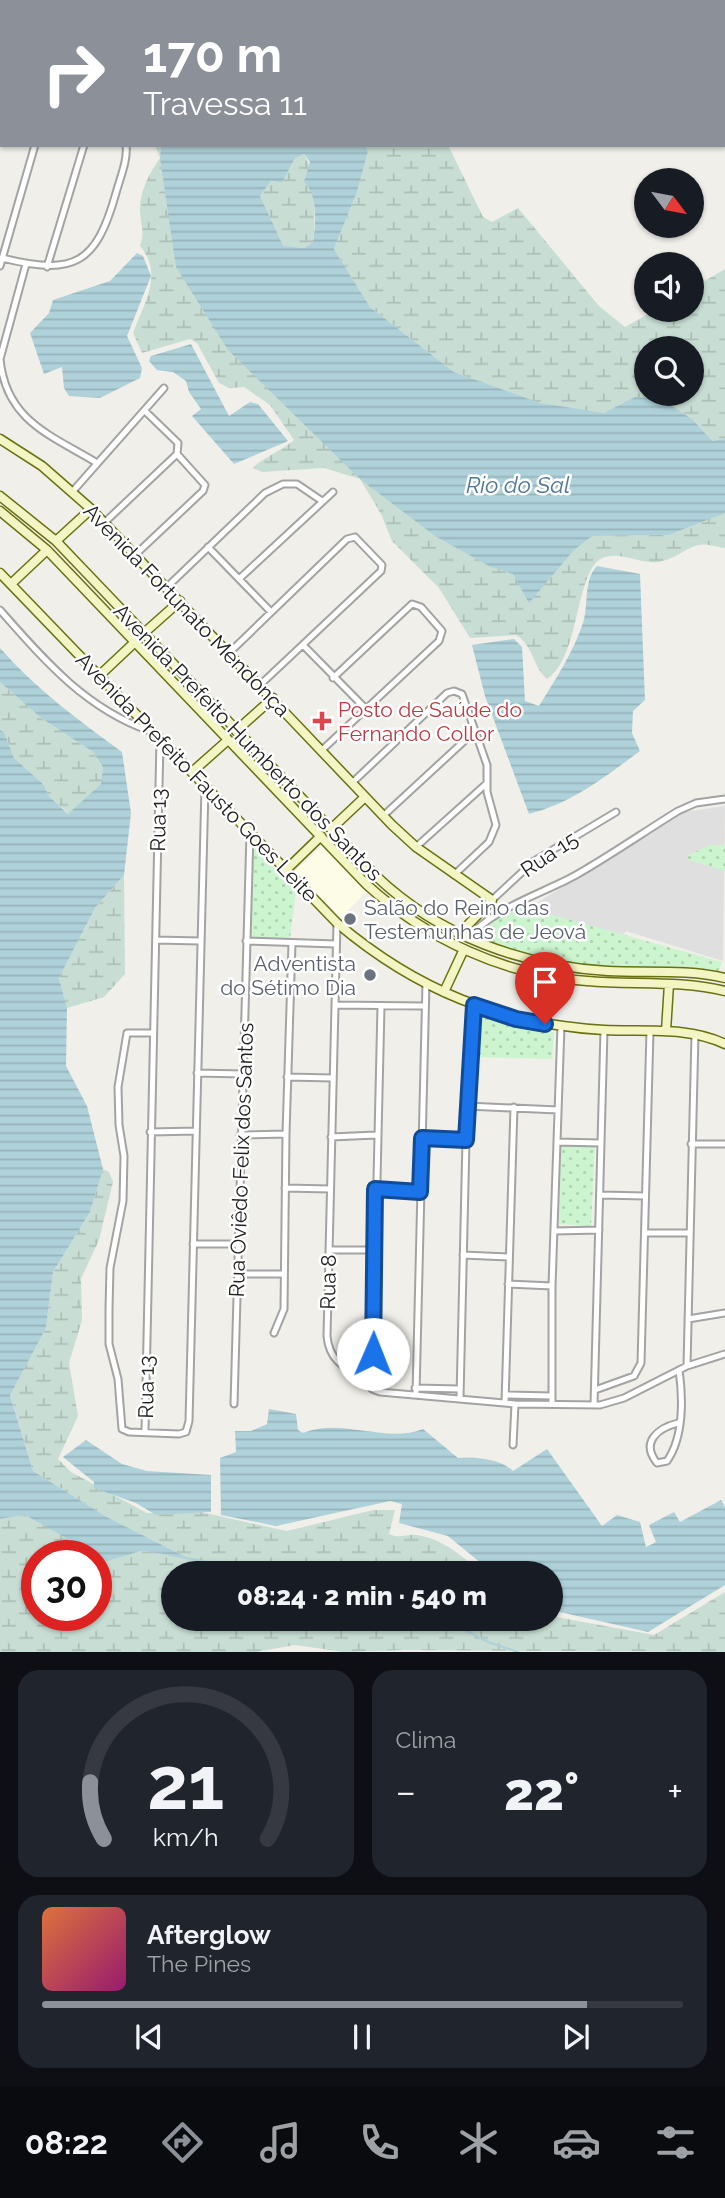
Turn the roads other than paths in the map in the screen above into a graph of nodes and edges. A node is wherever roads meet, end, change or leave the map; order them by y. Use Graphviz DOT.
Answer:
graph roads {
  1 [pos="34,147"];
  2 [pos="83,147"];
  3 [pos="126,147"];
  4 [pos="2,258"];
  5 [pos="26,264"];
  6 [pos="0,266"];
  7 [pos="47,267"];
  8 [pos="0,359"];
  9 [pos="164,388"];
  10 [pos="145,411"];
  11 [pos="0,439"];
  12 [pos="177,454"];
  13 [pos="97,463"];
  14 [pos="73,491"];
  15 [pos="333,492"];
  16 [pos="0,496"];
  17 [pos="322,502"];
  18 [pos="91,509"];
  19 [pos="0,510"];
  20 [pos="104,523"];
  21 [pos="56,541"];
  22 [pos="208,547"];
  23 [pos="47,550"];
  24 [pos="135,555"];
  25 [pos="0,573"];
  26 [pos="239,579"];
  27 [pos="12,583"];
  28 [pos="166,588"];
  29 [pos="180,601"];
  30 [pos="0,610"];
  31 [pos="271,612"];
  32 [pos="144,634"];
  33 [pos="135,642"];
  34 [pos="303,645"];
  35 [pos="229,653"];
  36 [pos="100,675"];
  37 [pos="333,678"];
  38 [pos="260,685"];
  39 [pos="273,698"];
  40 [pos="366,709"];
  41 [pos="236,731"];
  42 [pos="153,732"];
  43 [pos="474,732"];
  44 [pos="160,740"];
  45 [pos="228,740"];
  46 [pos="322,750"];
  47 [pos="192,772"];
  48 [pos="353,782"];
  49 [pos="486,784"];
  50 [pos="205,787"];
  51 [pos="365,797"];
  52 [pos="725,799"];
  53 [pos="616,811"];
  54 [pos="383,816"];
  55 [pos="331,829"];
  56 [pos="250,832"];
  57 [pos="321,836"];
  58 [pos="416,847"];
  59 [pos="286,870"];
  60 [pos="454,875"];
  61 [pos="389,888"];
  62 [pos="379,896"];
  63 [pos="492,900"];
  64 [pos="337,923"];
  65 [pos="459,934"];
  66 [pos="469,939"];
  67 [pos="156,940"];
  68 [pos="200,941"];
  69 [pos="246,941"];
  70 [pos="292,943"];
  71 [pos="336,944"];
  72 [pos="464,949"];
  73 [pos="725,978"];
  74 [pos="425,983"];
  75 [pos="669,984"];
  76 [pos="725,991"];
  77 [pos="444,992"];
  78 [pos="335,1005"];
  79 [pos="474,1005"];
  80 [pos="381,1006"];
  81 [pos="424,1006"];
  82 [pos="561,1026"];
  83 [pos="604,1030"];
  84 [pos="650,1031"];
  85 [pos="666,1031"];
  86 [pos="153,1033"];
  87 [pos="695,1034"];
  88 [pos="725,1044"];
  89 [pos="197,1073"];
  90 [pos="243,1074"];
  91 [pos="288,1077"];
  92 [pos="333,1078"];
  93 [pos="467,1106"];
  94 [pos="514,1107"];
  95 [pos="558,1110"];
  96 [pos="196,1131"];
  97 [pos="150,1132"];
  98 [pos="286,1134"];
  99 [pos="240,1135"];
  100 [pos="376,1135"];
  101 [pos="331,1137"];
  102 [pos="422,1138"];
  103 [pos="466,1140"];
  104 [pos="557,1142"];
  105 [pos="600,1143"];
  106 [pos="691,1144"];
  107 [pos="725,1144"];
  108 [pos="285,1188"];
  109 [pos="330,1189"];
  110 [pos="375,1189"];
  111 [pos="420,1192"];
  112 [pos="600,1195"];
  113 [pos="645,1196"];
  114 [pos="599,1230"];
  115 [pos="555,1231"];
  116 [pos="645,1233"];
  117 [pos="689,1233"];
  118 [pos="193,1244"];
  119 [pos="239,1244"];
  120 [pos="373,1250"];
  121 [pos="329,1251"];
  122 [pos="463,1255"];
  123 [pos="508,1256"];
  124 [pos="238,1274"];
  125 [pos="283,1274"];
  126 [pos="508,1284"];
  127 [pos="552,1286"];
  128 [pos="725,1313"];
  129 [pos="688,1320"];
  130 [pos="274,1334"];
  131 [pos="725,1354"];
  132 [pos="687,1366"];
  133 [pos="679,1370"];
  134 [pos="365,1375"];
  135 [pos="460,1389"];
  136 [pos="595,1390"];
  137 [pos="416,1391"];
  138 [pos="505,1395"];
  139 [pos="552,1396"];
  140 [pos="460,1398"];
  141 [pos="505,1403"];
  142 [pos="234,1404"];
  143 [pos="515,1404"];
  144 [pos="552,1404"];
  145 [pos="594,1405"];
  146 [pos="678,1423"];
  147 [pos="145,1431"];
  148 [pos="513,1446"];
  1 -- 4 [label="street"];
  2 -- 7 [label="street"];
  3 -- 7 [label="street"];
  4 -- 5 [label="street"];
  4 -- 6 [label="street"];
  5 -- 7 [label="street"];
  5 -- 8 [label="street"];
  8 -- 13 [label="street"];
  9 -- 10 [label="street"];
  10 -- 12 [label="street"];
  10 -- 13 [label="street"];
  11 -- 14 [label="street, Avenida Fortunato Mendonça"];
  12 -- 20 [label="street"];
  12 -- 24 [label="street"];
  13 -- 14 [label="street"];
  14 -- 18 [label="street, Avenida Fortunato Mendonça"];
  15 -- 17 [label="street"];
  16 -- 21 [label="street, Avenida Prefeito Humberto dos Santos"];
  17 -- 22 [label="street"];
  17 -- 26 [label="street"];
  18 -- 20 [label="street, Avenida Fortunato Mendonça"];
  18 -- 21 [label="street"];
  19 -- 23 [label="street, Avenida Prefeito Humberto dos Santos"];
  20 -- 24 [label="street, Avenida Fortunato Mendonça"];
  21 -- 32 [label="street, Avenida Prefeito Humberto dos Santos"];
  22 -- 26 [label="street"];
  22 -- 28 [label="street"];
  23 -- 27 [label="street"];
  23 -- 33 [label="street, Avenida Prefeito Humberto dos Santos"];
  24 -- 28 [label="street, Avenida Fortunato Mendonça"];
  25 -- 27 [label="street, Avenida Prefeito Fausto Goes Leite"];
  26 -- 31 [label="street"];
  27 -- 36 [label="street, Avenida Prefeito Fausto Goes Leite"];
  28 -- 29 [label="street, Avenida Fortunato Mendonça"];
  29 -- 32 [label="street"];
  29 -- 35 [label="street, Avenida Fortunato Mendonça"];
  30 -- 42 [label="street"];
  31 -- 34 [label="street"];
  31 -- 35 [label="street"];
  32 -- 41 [label="street, Avenida Prefeito Humberto dos Santos"];
  33 -- 36 [label="street"];
  33 -- 45 [label="street, Avenida Prefeito Humberto dos Santos"];
  34 -- 37 [label="street"];
  34 -- 38 [label="street"];
  35 -- 38 [label="street, Avenida Fortunato Mendonça"];
  36 -- 42 [label="street, Avenida Prefeito Fausto Goes Leite"];
  37 -- 40 [label="street"];
  37 -- 40 [label="street"];
  38 -- 39 [label="street, Avenida Fortunato Mendonça"];
  39 -- 41 [label="street"];
  39 -- 46 [label="street, Avenida Fortunato Mendonça"];
  40 -- 46 [label="street"];
  41 -- 55 [label="street, Avenida Prefeito Humberto dos Santos"];
  42 -- 44 [label="street, Avenida Prefeito Fausto Goes Leite"];
  43 -- 48 [label="street"];
  43 -- 49 [label="street"];
  43 -- 54 [label="street"];
  44 -- 47 [label="street, Avenida Prefeito Fausto Goes Leite"];
  44 -- 67 [label="street, Rua 13"];
  45 -- 47 [label="street"];
  45 -- 57 [label="street, Avenida Prefeito Humberto dos Santos"];
  46 -- 48 [label="street, Avenida Fortunato Mendonça"];
  47 -- 50 [label="street, Avenida Prefeito Fausto Goes Leite"];
  48 -- 51 [label="street, Avenida Fortunato Mendonça"];
  49 -- 58 [label="street"];
  49 -- 60 [label="street"];
  50 -- 56 [label="street, Avenida Prefeito Fausto Goes Leite"];
  50 -- 68 [label="street, Rua 13"];
  51 -- 54 [label="street, Avenida Fortunato Mendonça"];
  51 -- 55 [label="street"];
  52 -- 66 [label="street"];
  53 -- 63 [label="street, Rua 15"];
  54 -- 58 [label="street, Avenida Fortunato Mendonça"];
  55 -- 61 [label="street, Avenida Prefeito Humberto dos Santos"];
  56 -- 59 [label="street, Avenida Prefeito Fausto Goes Leite"];
  56 -- 69 [label="street, Rua Oviêdo Felix dos Santos"];
  57 -- 59 [label="street"];
  57 -- 62 [label="street, Avenida Prefeito Humberto dos Santos"];
  58 -- 60 [label="street, Avenida Fortunato Mendonça"];
  59 -- 64 [label="street, Avenida Prefeito Fausto Goes Leite"];
  60 -- 63 [label="street, Avenida Fortunato Mendonça"];
  61 -- 62 [label="street"];
  61 -- 65 [label="street, Avenida Prefeito Humberto dos Santos"];
  62 -- 72 [label="street, Avenida Prefeito Humberto dos Santos"];
  63 -- 65 [label="street, Rua 15"];
  64 -- 71 [label="street, Rua 8"];
  64 -- 74 [label="street, Avenida Prefeito Fausto Goes Leite"];
  65 -- 66 [label="street, Avenida Prefeito Humberto dos Santos"];
  66 -- 73 [label="street, Avenida Prefeito Humberto dos Santos"];
  67 -- 68 [label="street"];
  67 -- 86 [label="street, Rua 13"];
  68 -- 89 [label="street, Rua 13"];
  69 -- 70 [label="street"];
  69 -- 90 [label="street, Rua Oviêdo Felix dos Santos"];
  70 -- 71 [label="street"];
  70 -- 91 [label="street"];
  71 -- 78 [label="street, Rua 8"];
  72 -- 75 [label="street, Avenida Prefeito Humberto dos Santos"];
  72 -- 77 [label="street"];
  74 -- 77 [label="street, Avenida Prefeito Fausto Goes Leite"];
  74 -- 81 [label="street"];
  75 -- 76 [label="street, Avenida Prefeito Humberto dos Santos"];
  75 -- 85 [label="street"];
  77 -- 79 [label="street, Avenida Prefeito Fausto Goes Leite"];
  78 -- 80 [label="street"];
  78 -- 92 [label="street, Rua 8"];
  79 -- 82 [label="street, Avenida Prefeito Fausto Goes Leite"];
  79 -- 93 [label="street"];
  80 -- 81 [label="street"];
  80 -- 100 [label="street"];
  81 -- 102 [label="street"];
  82 -- 83 [label="street, Avenida Prefeito Fausto Goes Leite"];
  82 -- 95 [label="street"];
  83 -- 84 [label="street, Avenida Prefeito Fausto Goes Leite"];
  83 -- 105 [label="street"];
  84 -- 85 [label="street, Avenida Prefeito Fausto Goes Leite"];
  84 -- 113 [label="street"];
  85 -- 87 [label="street, Avenida Prefeito Fausto Goes Leite"];
  86 -- 97 [label="street, Rua 13"];
  86 -- 147 [label="street"];
  87 -- 88 [label="street, Avenida Prefeito Fausto Goes Leite"];
  87 -- 106 [label="street"];
  89 -- 90 [label="street"];
  89 -- 96 [label="street, Rua 13"];
  90 -- 99 [label="street, Rua Oviêdo Felix dos Santos"];
  91 -- 92 [label="street"];
  91 -- 98 [label="street"];
  92 -- 101 [label="street, Rua 8"];
  93 -- 94 [label="street"];
  93 -- 103 [label="street"];
  94 -- 95 [label="street"];
  94 -- 123 [label="street"];
  95 -- 104 [label="street"];
  96 -- 97 [label="street"];
  96 -- 118 [label="street, Rua 13"];
  97 -- 147 [label="street, Rua 13"];
  98 -- 99 [label="street"];
  98 -- 108 [label="street"];
  99 -- 119 [label="street, Rua Oviêdo Felix dos Santos"];
  100 -- 101 [label="street"];
  100 -- 110 [label="street"];
  101 -- 109 [label="street, Rua 8"];
  102 -- 103 [label="street"];
  102 -- 111 [label="street"];
  103 -- 122 [label="street"];
  104 -- 105 [label="street"];
  104 -- 115 [label="street"];
  105 -- 112 [label="street"];
  106 -- 107 [label="street"];
  106 -- 117 [label="street"];
  108 -- 109 [label="street"];
  108 -- 125 [label="street"];
  109 -- 121 [label="street, Rua 8"];
  110 -- 111 [label="street"];
  110 -- 120 [label="street"];
  111 -- 137 [label="street"];
  112 -- 113 [label="street"];
  112 -- 114 [label="street"];
  113 -- 116 [label="street"];
  114 -- 115 [label="street"];
  114 -- 136 [label="street"];
  115 -- 127 [label="street"];
  116 -- 117 [label="street"];
  116 -- 136 [label="street"];
  117 -- 129 [label="street"];
  118 -- 119 [label="street"];
  118 -- 147 [label="street, Rua 13"];
  119 -- 124 [label="street, Rua Oviêdo Felix dos Santos"];
  120 -- 121 [label="street"];
  120 -- 134 [label="street"];
  121 -- 134 [label="street, Rua 8"];
  122 -- 123 [label="street"];
  122 -- 135 [label="street"];
  123 -- 126 [label="street"];
  124 -- 125 [label="street"];
  124 -- 142 [label="street, Rua Oviêdo Felix dos Santos"];
  125 -- 130 [label="street"];
  126 -- 127 [label="street"];
  126 -- 138 [label="street"];
  127 -- 139 [label="street"];
  128 -- 129 [label="street"];
  129 -- 132 [label="street"];
  131 -- 132 [label="street"];
  132 -- 133 [label="street"];
  133 -- 145 [label="street"];
  133 -- 146 [label="street"];
  134 -- 137 [label="street"];
  135 -- 137 [label="street"];
  135 -- 140 [label="street"];
  136 -- 145 [label="street"];
  137 -- 140 [label="street"];
  138 -- 139 [label="street"];
  138 -- 141 [label="street"];
  139 -- 144 [label="street"];
  140 -- 141 [label="street"];
  141 -- 143 [label="street"];
  143 -- 144 [label="street"];
  143 -- 148 [label="street"];
  144 -- 145 [label="street"];
  146 -- 146 [label="street"];
}
